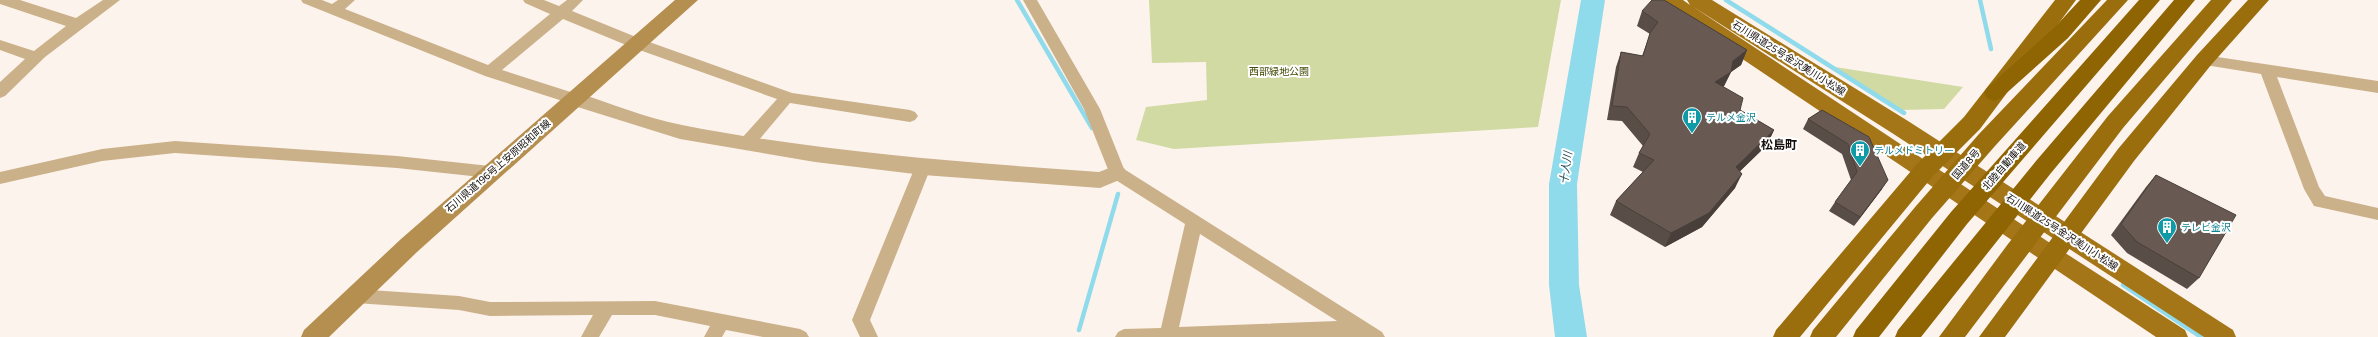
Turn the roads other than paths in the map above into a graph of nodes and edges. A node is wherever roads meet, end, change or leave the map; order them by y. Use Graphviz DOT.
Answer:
graph roads {
  1 [pos="4,0"];
  2 [pos="113,0"];
  3 [pos="308,0"];
  4 [pos="348,0"];
  5 [pos="530,0"];
  6 [pos="576,0"];
  7 [pos="688,0"];
  8 [pos="1030,0"];
  9 [pos="1669,0"];
  10 [pos="1697,0"];
  11 [pos="2066,0"];
  12 [pos="2091,0"];
  13 [pos="2118,0"];
  14 [pos="2150,0"];
  15 [pos="2185,0"];
  16 [pos="2222,0"];
  17 [pos="2259,0"];
  18 [pos="334,10"];
  19 [pos="562,12"];
  20 [pos="77,24"];
  21 [pos="636,43"];
  22 [pos="0,45"];
  23 [pos="36,57"];
  24 [pos="2204,60"];
  25 [pos="2267,70"];
  26 [pos="490,72"];
  27 [pos="7,76"];
  28 [pos="2378,87"];
  29 [pos="0,92"];
  30 [pos="1994,93"];
  31 [pos="787,97"];
  32 [pos="575,99"];
  33 [pos="910,116"];
  34 [pos="747,143"];
  35 [pos="1942,154"];
  36 [pos="923,167"];
  37 [pos="1926,170"];
  38 [pos="490,172"];
  39 [pos="1117,173"];
  40 [pos="0,178"];
  41 [pos="2378,214"];
  42 [pos="1194,222"];
  43 [pos="2066,235"];
  44 [pos="2051,256"];
  45 [pos="355,296"];
  46 [pos="607,308"];
  47 [pos="722,320"];
  48 [pos="1368,332"];
  49 [pos="1168,335"];
  50 [pos="313,337"];
  51 [pos="590,337"];
  52 [pos="713,337"];
  53 [pos="800,337"];
  54 [pos="869,337"];
  55 [pos="1124,337"];
  56 [pos="1785,337"];
  57 [pos="1822,337"];
  58 [pos="1865,337"];
  59 [pos="1907,337"];
  60 [pos="1952,337"];
  61 [pos="1991,337"];
  62 [pos="2176,337"];
  63 [pos="2224,337"];
  1 -- 20 [label="street"];
  2 -- 20 [label="street"];
  3 -- 18 [label="street"];
  4 -- 18 [label="street"];
  5 -- 19 [label="street"];
  6 -- 19 [label="street"];
  7 -- 21 [label="main road, 石川県道196号上安原昭和町線"];
  8 -- 39 [label="street"];
  9 -- 37 [label="main road, 石川県道25号金沢美川小松線"];
  10 -- 35 [label="main road, 石川県道25号金沢美川小松線"];
  11 -- 30 [label="highway"];
  12 -- 30 [label="highway"];
  13 -- 57 [label="highway, 国道8号"];
  14 -- 58 [label="highway, 北陸自動車道"];
  15 -- 59 [label="highway"];
  16 -- 60 [label="highway"];
  17 -- 24 [label="highway"];
  18 -- 26 [label="street"];
  19 -- 21 [label="street"];
  19 -- 26 [label="street"];
  20 -- 23 [label="street"];
  21 -- 31 [label="street"];
  21 -- 32 [label="main road, 石川県道196号上安原昭和町線"];
  22 -- 23 [label="street"];
  23 -- 27 [label="street"];
  24 -- 25 [label="street"];
  24 -- 43 [label="highway"];
  25 -- 28 [label="street"];
  25 -- 41 [label="street"];
  26 -- 32 [label="street"];
  27 -- 29 [label="street"];
  30 -- 35 [label="highway"];
  31 -- 33 [label="street"];
  31 -- 34 [label="street"];
  32 -- 34 [label="street"];
  32 -- 38 [label="main road, 石川県道196号上安原昭和町線"];
  34 -- 36 [label="street"];
  35 -- 37 [label="highway"];
  35 -- 43 [label="main road, 石川県道25号金沢美川小松線"];
  36 -- 39 [label="street"];
  36 -- 54 [label="street"];
  37 -- 44 [label="main road, 石川県道25号金沢美川小松線"];
  37 -- 56 [label="highway"];
  38 -- 40 [label="street"];
  38 -- 45 [label="main road, 石川県道196号上安原昭和町線"];
  39 -- 42 [label="street"];
  42 -- 48 [label="street"];
  42 -- 49 [label="street"];
  43 -- 44 [label="highway"];
  43 -- 63 [label="main road, 石川県道25号金沢美川小松線"];
  44 -- 61 [label="highway"];
  44 -- 62 [label="main road, 石川県道25号金沢美川小松線"];
  45 -- 46 [label="street"];
  45 -- 50 [label="main road, 石川県道196号上安原昭和町線"];
  46 -- 47 [label="street"];
  46 -- 51 [label="street"];
  47 -- 52 [label="street"];
  47 -- 53 [label="street"];
  48 -- 49 [label="street"];
  49 -- 55 [label="street"];
}
